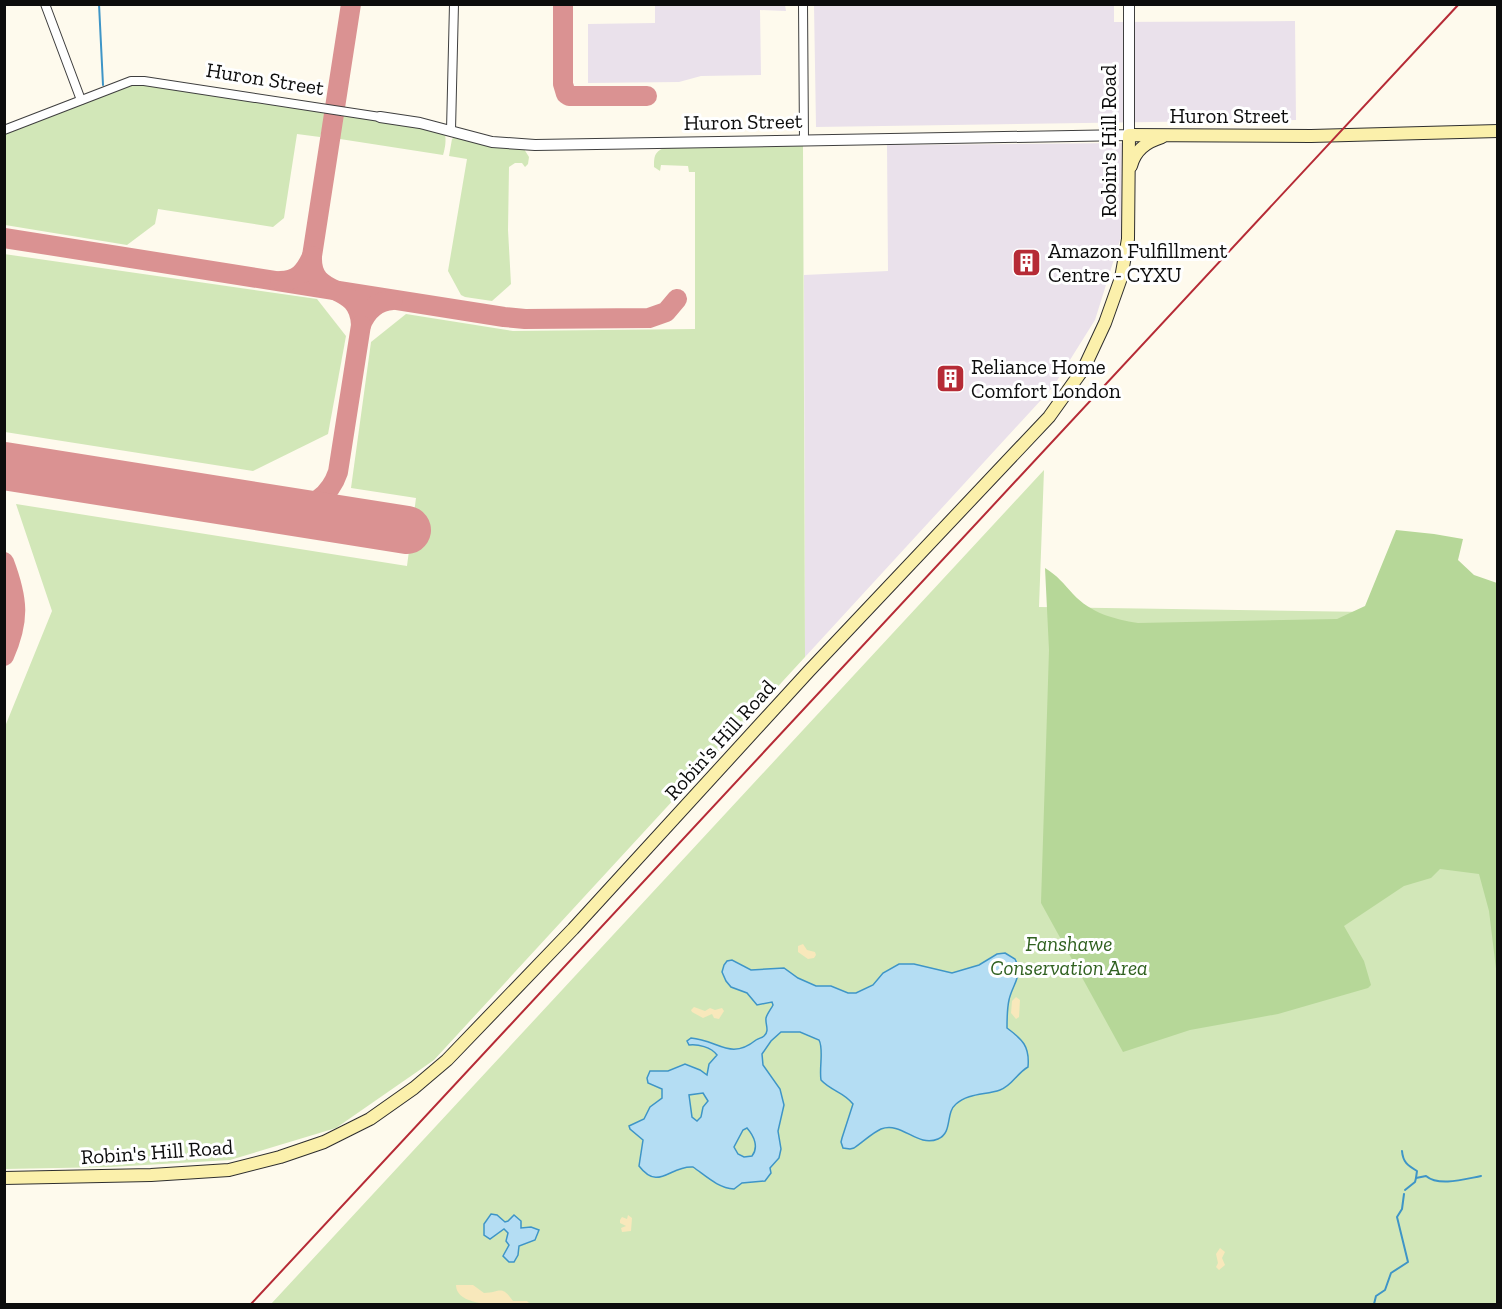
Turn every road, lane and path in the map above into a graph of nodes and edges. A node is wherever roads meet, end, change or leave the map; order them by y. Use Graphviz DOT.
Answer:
graph roads {
  1 [pos="45,4"];
  2 [pos="454,4"];
  3 [pos="803,4"];
  4 [pos="1129,4"];
  5 [pos="81,100"];
  6 [pos="380,117"];
  7 [pos="4,130"];
  8 [pos="451,130"];
  9 [pos="1497,131"];
  10 [pos="1129,135"];
  11 [pos="1168,135"];
  12 [pos="804,141"];
  13 [pos="1128,173"];
  14 [pos="4,1178"];
  1 -- 5 [label="street"];
  2 -- 8 [label="street"];
  3 -- 12 [label="street"];
  4 -- 10 [label="street, Robin's Hill Road"];
  5 -- 6 [label="street, Huron Street"];
  5 -- 7 [label="street, Huron Street"];
  6 -- 8 [label="street, Huron Street"];
  8 -- 12 [label="street, Huron Street"];
  9 -- 11 [label="main road, Huron Street"];
  10 -- 11 [label="main road, Huron Street"];
  10 -- 12 [label="street, Huron Street"];
  10 -- 13 [label="main road, Robin's Hill Road"];
  11 -- 13 [label="main road"];
  13 -- 14 [label="main road, Robin's Hill Road"];
}
